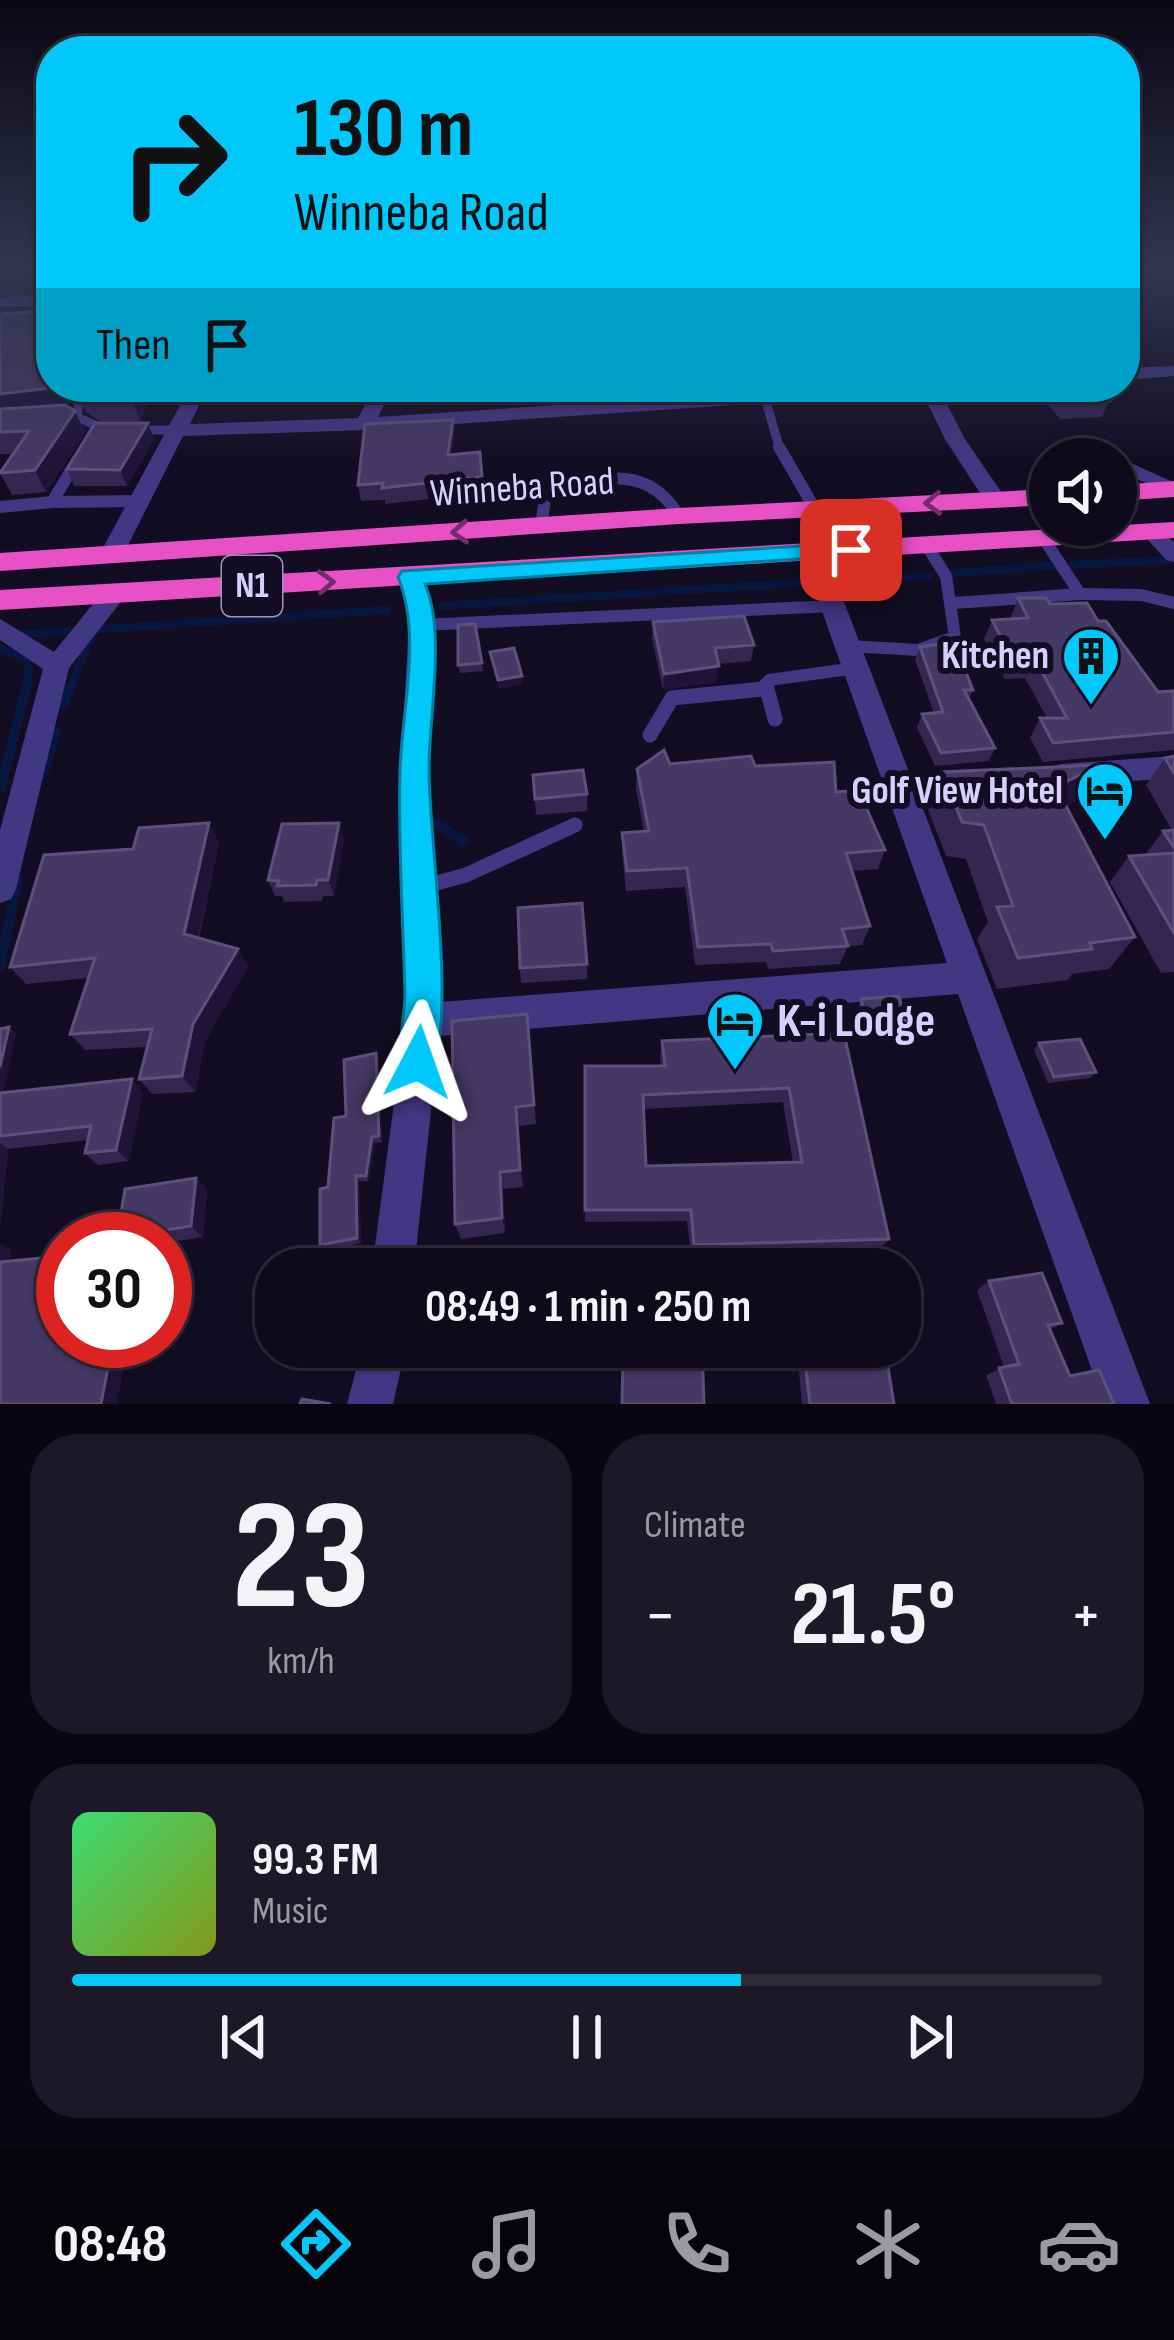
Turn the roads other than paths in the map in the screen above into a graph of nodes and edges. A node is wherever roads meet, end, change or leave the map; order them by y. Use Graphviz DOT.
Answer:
graph roads {
  1 [pos="1174,371"];
  2 [pos="1140,373"];
  3 [pos="78,402"];
  4 [pos="191,402"];
  5 [pos="376,402"];
  6 [pos="613,402"];
  7 [pos="766,402"];
  8 [pos="936,402"];
  9 [pos="77,417"];
  10 [pos="58,418"];
  11 [pos="365,424"];
  12 [pos="97,430"];
  13 [pos="177,430"];
  14 [pos="1137,472"];
  15 [pos="1174,489"];
  16 [pos="1137,492"];
  17 [pos="1029,498"];
  18 [pos="995,499"];
  19 [pos="143,501"];
  20 [pos="52,502"];
  21 [pos="0,507"];
  22 [pos="815,509"];
  23 [pos="1163,531"];
  24 [pos="1029,539"];
  25 [pos="1049,546"];
  26 [pos="927,547"];
  27 [pos="814,552"];
  28 [pos="1174,555"];
  29 [pos="110,557"];
  30 [pos="0,562"];
  31 [pos="410,577"];
  32 [pos="115,594"];
  33 [pos="1080,594"];
  34 [pos="0,600"];
  35 [pos="954,603"];
  36 [pos="1174,603"];
  37 [pos="833,606"];
  38 [pos="420,625"];
  39 [pos="0,628"];
  40 [pos="852,657"];
  41 [pos="57,666"];
  42 [pos="763,688"];
  43 [pos="775,719"];
  44 [pos="650,735"];
  45 [pos="1174,766"];
  46 [pos="1027,778"];
  47 [pos="575,825"];
  48 [pos="418,888"];
  49 [pos="0,889"];
  50 [pos="970,977"];
  51 [pos="423,1021"];
  52 [pos="396,1248"];
  53 [pos="378,1368"];
  54 [pos="370,1404"];
  55 [pos="1127,1404"];
  1 -- 2 [label="street"];
  3 -- 9 [label="lane"];
  4 -- 13 [label="street"];
  5 -- 11 [label="street"];
  6 -- 11 [label="street"];
  7 -- 22 [label="lane"];
  8 -- 18 [label="street"];
  9 -- 10 [label="lane"];
  9 -- 12 [label="lane"];
  11 -- 13 [label="street"];
  12 -- 13 [label="lane"];
  12 -- 20 [label="lane"];
  13 -- 19 [label="street"];
  14 -- 15 [label="lane"];
  15 -- 16 [label="highway"];
  17 -- 18 [label="highway, Winneba Road / N1"];
  18 -- 22 [label="highway, Winneba Road / N1, one-way"];
  19 -- 20 [label="lane"];
  19 -- 29 [label="street"];
  20 -- 21 [label="lane"];
  22 -- 29 [label="highway, Winneba Road / N1, one-way"];
  23 -- 28 [label="street"];
  24 -- 26 [label="highway, Winneba Road / N1"];
  25 -- 33 [label="lane"];
  26 -- 27 [label="highway, Winneba Road / N1"];
  26 -- 35 [label="lane"];
  27 -- 31 [label="highway, Winneba Road / N1"];
  27 -- 37 [label="street"];
  29 -- 30 [label="highway, Winneba Road / N1"];
  32 -- 31 [label="highway, Winneba Road / N1, one-way"];
  31 -- 38 [label="street"];
  32 -- 34 [label="highway, Winneba Road / N1"];
  32 -- 41 [label="street"];
  33 -- 35 [label="lane"];
  33 -- 36 [label="lane"];
  35 -- 40 [label="lane"];
  37 -- 38 [label="lane"];
  37 -- 40 [label="street"];
  38 -- 48 [label="street"];
  39 -- 41 [label="street"];
  40 -- 42 [label="lane"];
  40 -- 50 [label="street"];
  41 -- 49 [label="street"];
  42 -- 43 [label="lane"];
  42 -- 44 [label="lane"];
  45 -- 46 [label="street"];
  47 -- 48 [label="lane"];
  48 -- 51 [label="street"];
  50 -- 51 [label="street"];
  50 -- 55 [label="street"];
  51 -- 52 [label="street"];
  53 -- 54 [label="street"];
}
